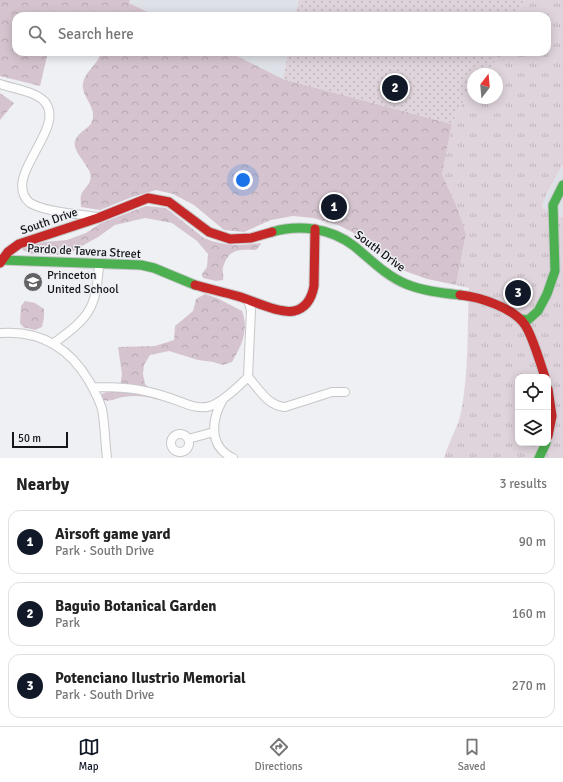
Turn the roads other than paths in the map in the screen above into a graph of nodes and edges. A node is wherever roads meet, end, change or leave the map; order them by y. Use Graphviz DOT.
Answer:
graph roads {
  1 [pos="0,84"];
  2 [pos="563,185"];
  3 [pos="553,205"];
  4 [pos="563,208"];
  5 [pos="98,218"];
  6 [pos="315,229"];
  7 [pos="1,261"];
  8 [pos="99,264"];
  9 [pos="251,304"];
  10 [pos="523,323"];
  11 [pos="0,333"];
  12 [pos="54,343"];
  13 [pos="544,374"];
  14 [pos="248,377"];
  15 [pos="93,387"];
  16 [pos="345,392"];
  17 [pos="222,400"];
  18 [pos="205,408"];
  19 [pos="551,409"];
  20 [pos="551,421"];
  21 [pos="214,428"];
  22 [pos="188,440"];
  23 [pos="545,446"];
  24 [pos="107,458"];
  25 [pos="233,458"];
  26 [pos="539,458"];
  1 -- 5 [label="street"];
  2 -- 3 [label="main road"];
  3 -- 4 [label="main road"];
  3 -- 10 [label="main road"];
  5 -- 6 [label="main road, South Drive"];
  5 -- 7 [label="main road, South Drive"];
  6 -- 9 [label="main road, Pardo de Tavera Street"];
  6 -- 10 [label="main road, South Drive"];
  7 -- 8 [label="main road, Pardo de Tavera Street"];
  8 -- 9 [label="main road, Pardo de Tavera Street"];
  8 -- 12 [label="street"];
  9 -- 14 [label="street"];
  10 -- 13 [label="main road"];
  11 -- 12 [label="street"];
  12 -- 15 [label="street"];
  14 -- 16 [label="street"];
  14 -- 17 [label="street"];
  15 -- 18 [label="street"];
  15 -- 24 [label="street"];
  17 -- 18 [label="street"];
  17 -- 21 [label="street"];
  18 -- 21 [label="street"];
  19 -- 20 [label="main road"];
  21 -- 22 [label="street"];
  21 -- 25 [label="street"];
  23 -- 26 [label="main road"];
}
